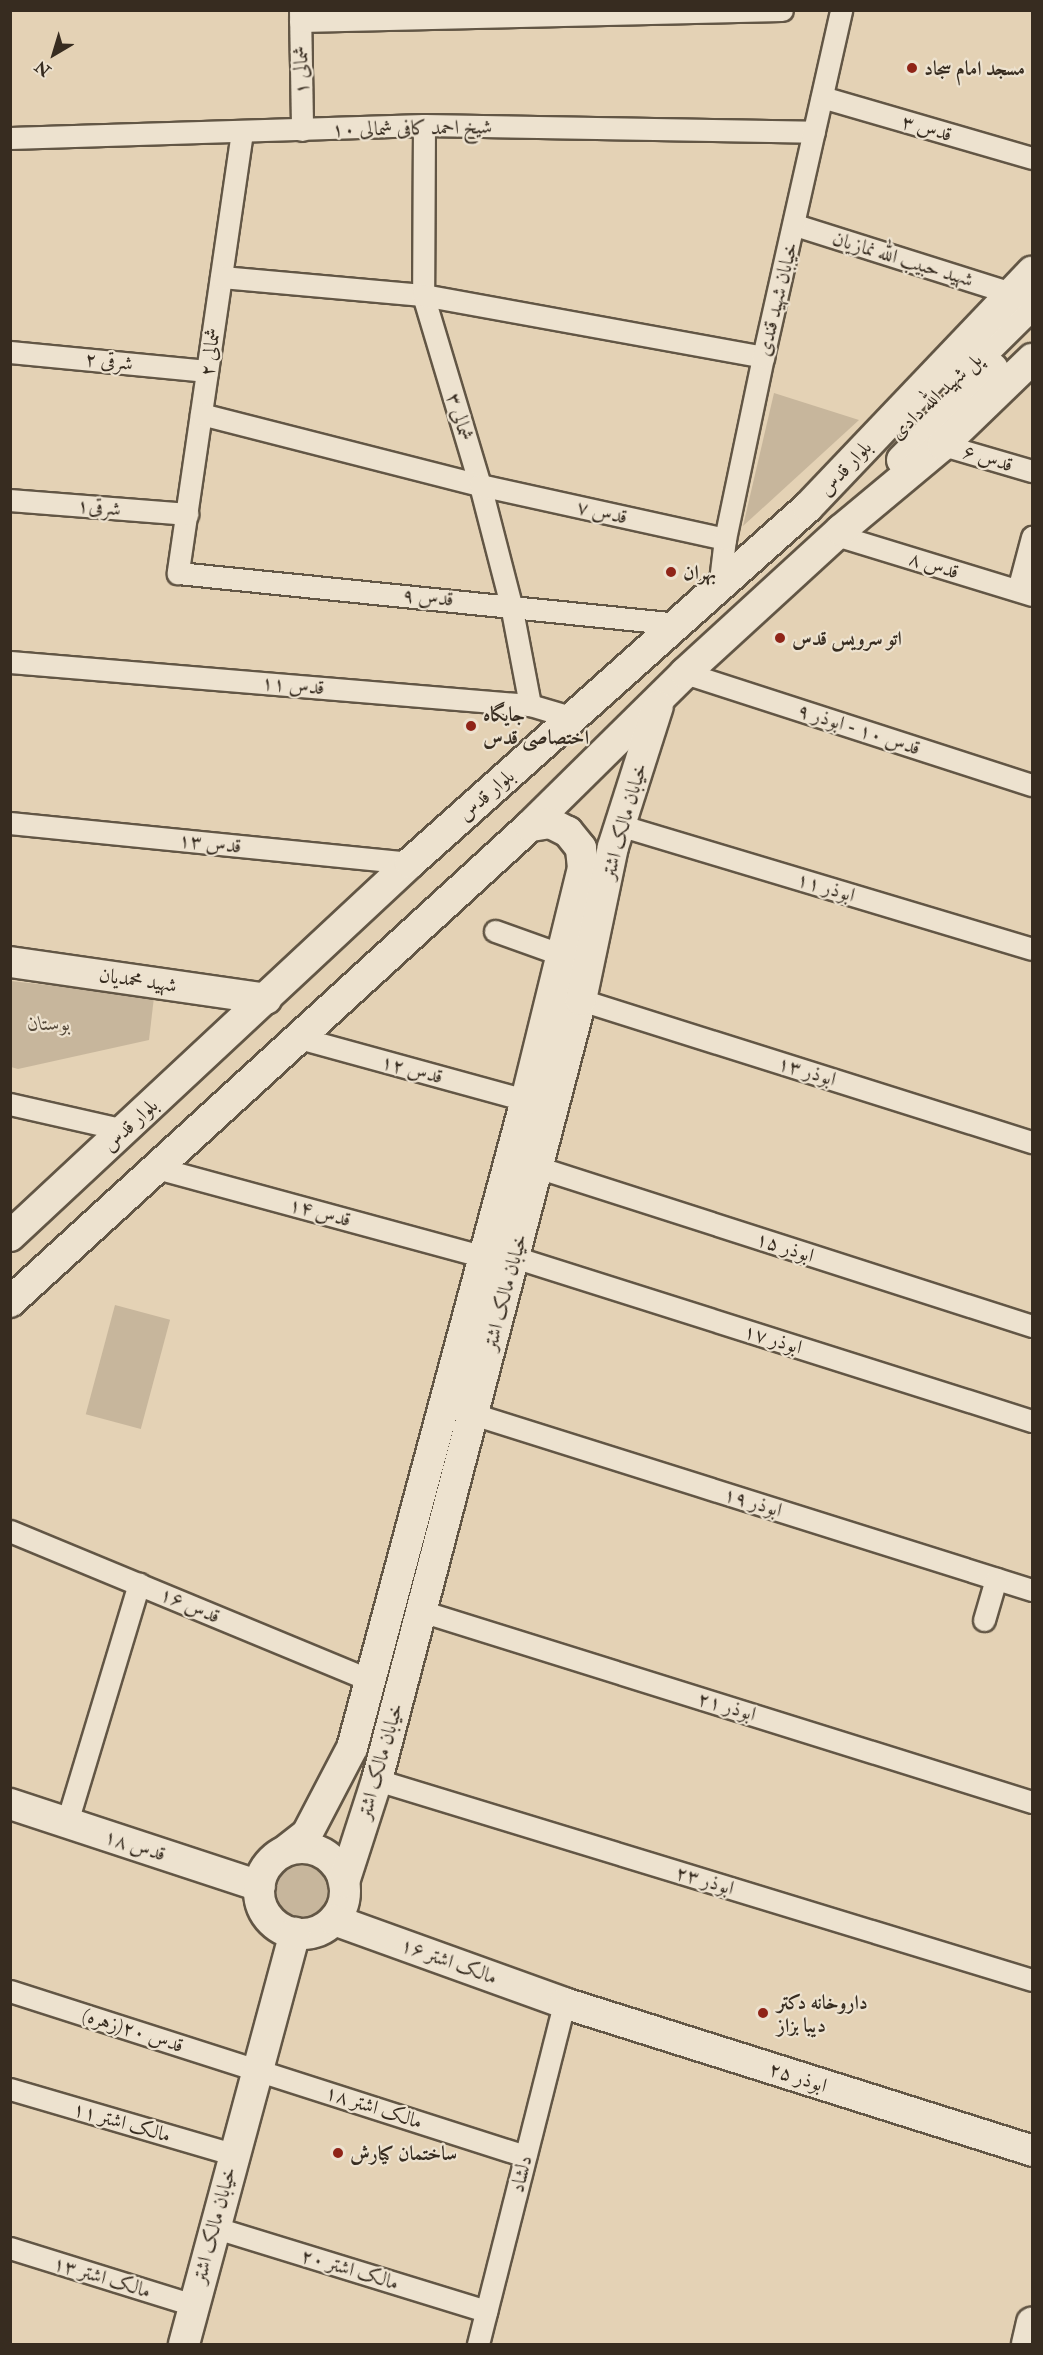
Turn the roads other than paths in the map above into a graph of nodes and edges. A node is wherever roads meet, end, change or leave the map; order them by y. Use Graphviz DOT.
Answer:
graph roads {
  1 [pos="782,10"];
  2 [pos="841,10"];
  3 [pos="300,16"];
  4 [pos="822,97"];
  5 [pos="424,125"];
  6 [pos="302,130"];
  7 [pos="242,132"];
  8 [pos="814,132"];
  9 [pos="10,138"];
  10 [pos="1032,158"];
  11 [pos="795,225"];
  12 [pos="1032,272"];
  13 [pos="221,277"];
  14 [pos="423,295"];
  15 [pos="1022,299"];
  16 [pos="1032,330"];
  17 [pos="10,352"];
  18 [pos="763,357"];
  19 [pos="1032,359"];
  20 [pos="207,371"];
  21 [pos="201,414"];
  22 [pos="943,444"];
  23 [pos="1032,471"];
  24 [pos="480,485"];
  25 [pos="10,500"];
  26 [pos="187,514"];
  27 [pos="839,533"];
  28 [pos="1032,537"];
  29 [pos="725,539"];
  30 [pos="178,573"];
  31 [pos="719,589"];
  32 [pos="1025,593"];
  33 [pos="511,605"];
  34 [pos="678,624"];
  35 [pos="10,662"];
  36 [pos="686,673"];
  37 [pos="660,700"];
  38 [pos="530,705"];
  39 [pos="574,718"];
  40 [pos="1032,785"];
  41 [pos="10,823"];
  42 [pos="530,826"];
  43 [pos="616,836"];
  44 [pos="581,848"];
  45 [pos="410,863"];
  46 [pos="495,931"];
  47 [pos="1032,949"];
  48 [pos="562,955"];
  49 [pos="10,962"];
  50 [pos="266,999"];
  51 [pos="581,1000"];
  52 [pos="299,1038"];
  53 [pos="526,1100"];
  54 [pos="10,1104"];
  55 [pos="124,1130"];
  56 [pos="1032,1142"];
  57 [pos="537,1167"];
  58 [pos="157,1168"];
  59 [pos="52,1196"];
  60 [pos="10,1216"];
  61 [pos="10,1236"];
  62 [pos="484,1257"];
  63 [pos="514,1257"];
  64 [pos="10,1302"];
  65 [pos="1032,1326"];
  66 [pos="472,1414"];
  67 [pos="1032,1420"];
  68 [pos="10,1531"];
  69 [pos="996,1579"];
  70 [pos="139,1584"];
  71 [pos="1032,1590"];
  72 [pos="421,1611"];
  73 [pos="984,1620"];
  74 [pos="370,1680"];
  75 [pos="377,1780"];
  76 [pos="1032,1802"];
  77 [pos="10,1804"];
  78 [pos="67,1822"];
  79 [pos="285,1851"];
  80 [pos="344,1882"];
  81 [pos="260,1886"];
  82 [pos="334,1920"];
  83 [pos="295,1933"];
  84 [pos="1032,1980"];
  85 [pos="10,1991"];
  86 [pos="564,2003"];
  87 [pos="256,2070"];
  88 [pos="10,2089"];
  89 [pos="1032,2151"];
  90 [pos="233,2154"];
  91 [pos="525,2156"];
  92 [pos="213,2227"];
  93 [pos="10,2248"];
  94 [pos="193,2306"];
  95 [pos="486,2311"];
  96 [pos="1032,2323"];
  97 [pos="184,2344"];
  98 [pos="478,2344"];
  99 [pos="1027,2344"];
  1 -- 3 [label="street"];
  2 -- 4 [label="street, خیابان شهید قندی"];
  3 -- 6 [label="street, ۱ شمالی"];
  4 -- 8 [label="street, خیابان شهید قندی"];
  4 -- 10 [label="street, قدس ۳"];
  5 -- 6 [label="street, شیخ احمد کافی شمالی ۱۰"];
  5 -- 8 [label="street, شیخ احمد کافی شمالی ۱۰"];
  5 -- 14 [label="street, شمالی ۳"];
  6 -- 7 [label="street, شیخ احمد کافی شمالی ۱۰"];
  7 -- 9 [label="street, شیخ احمد کافی شمالی ۱۰"];
  7 -- 13 [label="street, شمالی ۲"];
  8 -- 11 [label="street, خیابان شهید قندی"];
  11 -- 15 [label="street, شهید حبیب الله نمازیان"];
  11 -- 18 [label="street, خیابان شهید قندی"];
  12 -- 15 [label="street, بلوار قدس"];
  13 -- 14 [label="street"];
  13 -- 20 [label="street, شمالی ۲"];
  14 -- 18 [label="street"];
  14 -- 24 [label="street, شمالی ۳"];
  15 -- 31 [label="street, بلوار قدس"];
  16 -- 27 [label="street, پل شهید الله دادی"];
  17 -- 20 [label="street, شرقی ۲"];
  18 -- 29 [label="street, خیابان شهید قندی"];
  19 -- 22 [label="street, بلوار قدس"];
  20 -- 21 [label="street, شمالی ۲"];
  21 -- 24 [label="street, قدس ۷"];
  21 -- 26 [label="street, شمالی ۲"];
  22 -- 23 [label="street, قدس ۶"];
  22 -- 27 [label="street, بلوار قدس"];
  24 -- 29 [label="street, قدس ۷"];
  24 -- 33 [label="street, شمالی ۳"];
  25 -- 26 [label="street, شرقی۱"];
  26 -- 30 [label="street, شمالی ۲"];
  27 -- 32 [label="street, قدس ۸"];
  27 -- 36 [label="street, بلوار قدس"];
  28 -- 32 [label="street"];
  29 -- 31 [label="street, خیابان شهید قندی"];
  30 -- 33 [label="street, قدس ۹"];
  31 -- 34 [label="street, بلوار قدس"];
  33 -- 34 [label="street, قدس ۹"];
  33 -- 38 [label="street, شمالی ۳"];
  34 -- 39 [label="street, بلوار قدس"];
  35 -- 38 [label="street, قدس ۱۱"];
  36 -- 37 [label="street, بلوار قدس"];
  36 -- 40 [label="street, قدس ۱۰ - ابوذر ۹"];
  37 -- 42 [label="street, بلوار قدس"];
  37 -- 43 [label="street, خیابان مالک اشتر"];
  38 -- 39 [label="street, قدس ۱۱"];
  39 -- 45 [label="street, بلوار قدس"];
  41 -- 45 [label="street, قدس ۱۳"];
  42 -- 44 [label="street, خیابان مالک اشتر"];
  42 -- 52 [label="street, بلوار قدس"];
  43 -- 44 [label="street"];
  43 -- 47 [label="street, ابوذر ۱۱"];
  43 -- 51 [label="street, خیابان مالک اشتر"];
  44 -- 48 [label="street, خیابان مالک اشتر"];
  45 -- 50 [label="street, بلوار قدس"];
  46 -- 48 [label="street"];
  48 -- 53 [label="street, خیابان مالک اشتر"];
  49 -- 50 [label="street, شهید محمدیان"];
  50 -- 55 [label="street, بلوار قدس"];
  51 -- 56 [label="street, ابوذر ۱۳"];
  51 -- 57 [label="street, خیابان مالک اشتر"];
  52 -- 53 [label="street, قدس ۱۲"];
  52 -- 58 [label="street, بلوار قدس"];
  53 -- 62 [label="street, خیابان مالک اشتر"];
  54 -- 55 [label="street"];
  55 -- 59 [label="street, بلوار قدس"];
  57 -- 63 [label="street, خیابان مالک اشتر"];
  57 -- 65 [label="street, ابوذر ۱۵"];
  58 -- 62 [label="street, قدس ۱۴"];
  58 -- 64 [label="street, بلوار قدس"];
  59 -- 60 [label="street"];
  59 -- 61 [label="street, بلوار قدس"];
  62 -- 74 [label="street, خیابان مالک اشتر"];
  63 -- 66 [label="street, خیابان مالک اشتر"];
  63 -- 67 [label="street, ابوذر ۱۷"];
  66 -- 69 [label="street, ابوذر ۱۹"];
  66 -- 72 [label="street, خیابان مالک اشتر"];
  68 -- 70 [label="street, قدس ۱۶"];
  69 -- 71 [label="street, ابوذر ۱۹"];
  69 -- 73 [label="street"];
  70 -- 74 [label="street, قدس ۱۶"];
  70 -- 78 [label="street"];
  72 -- 75 [label="street, خیابان مالک اشتر"];
  72 -- 76 [label="street, ابوذر ۲۱"];
  74 -- 79 [label="street, خیابان مالک اشتر"];
  75 -- 80 [label="street, خیابان مالک اشتر"];
  75 -- 84 [label="street, ابوذر ۲۳"];
  77 -- 78 [label="street, قدس ۱۸"];
  78 -- 81 [label="street, قدس ۱۸"];
  79 -- 80 [label="street"];
  79 -- 81 [label="street"];
  80 -- 82 [label="street"];
  81 -- 83 [label="street"];
  82 -- 83 [label="street"];
  82 -- 86 [label="street, مالک اشتر ۱۶"];
  83 -- 87 [label="street, خیابان مالک اشتر"];
  85 -- 87 [label="street, قدس ۲۰(زهره)"];
  86 -- 89 [label="street, ابوذر ۲۵"];
  86 -- 91 [label="street, دلشاد"];
  87 -- 90 [label="street, خیابان مالک اشتر"];
  87 -- 91 [label="street, مالک اشتر ۱۸"];
  88 -- 90 [label="street, مالک اشتر ۱۱"];
  90 -- 92 [label="street, خیابان مالک اشتر"];
  91 -- 95 [label="street, دلشاد"];
  92 -- 94 [label="street, خیابان مالک اشتر"];
  92 -- 95 [label="street, مالک اشتر ۲۰"];
  93 -- 94 [label="street, مالک اشتر ۱۳"];
  94 -- 97 [label="street, خیابان مالک اشتر"];
  95 -- 98 [label="street, دلشاد"];
  96 -- 99 [label="street"];
}
